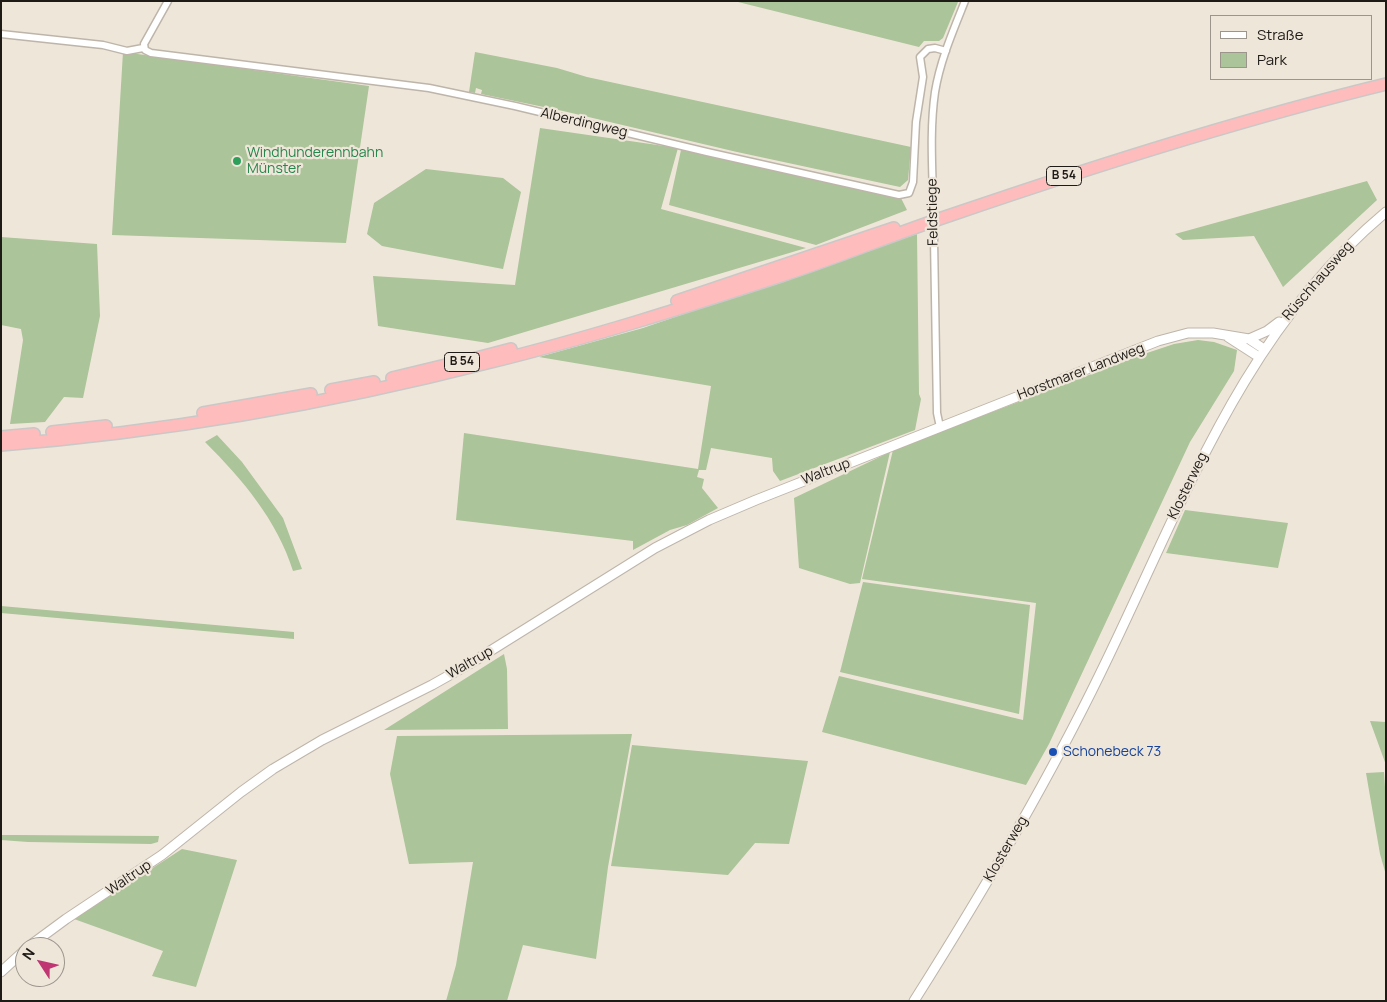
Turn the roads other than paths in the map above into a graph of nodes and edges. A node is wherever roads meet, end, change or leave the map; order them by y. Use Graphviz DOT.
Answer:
graph roads {
  1 [pos="168,1"];
  2 [pos="965,1"];
  3 [pos="1,34"];
  4 [pos="144,48"];
  5 [pos="946,50"];
  6 [pos="1386,78"];
  7 [pos="1386,84"];
  8 [pos="1386,212"];
  9 [pos="1290,312"];
  10 [pos="1225,335"];
  11 [pos="1249,339"];
  12 [pos="1261,353"];
  13 [pos="940,427"];
  14 [pos="1,437"];
  15 [pos="1,445"];
  16 [pos="42,937"];
  17 [pos="15,959"];
  18 [pos="1,972"];
  19 [pos="914,1001"];
  1 -- 4 [label="street"];
  2 -- 5 [label="street, Feldstiege"];
  3 -- 4 [label="street"];
  4 -- 5 [label="street, Alberdingweg"];
  5 -- 13 [label="street, Feldstiege, bridge"];
  6 -- 14 [label="highway, B 54"];
  7 -- 15 [label="highway, B 54"];
  8 -- 9 [label="main road, Rüschhausweg"];
  9 -- 11 [label="main road"];
  9 -- 12 [label="main road, Rüschhausweg"];
  10 -- 11 [label="main road, Horstmarer Landweg"];
  10 -- 12 [label="main road, Horstmarer Landweg"];
  10 -- 13 [label="main road, Horstmarer Landweg"];
  11 -- 12 [label="main road, Horstmarer Landweg"];
  12 -- 19 [label="main road, Klosterweg"];
  13 -- 16 [label="main road, Waltrup"];
  17 -- 18 [label="main road"];
}
